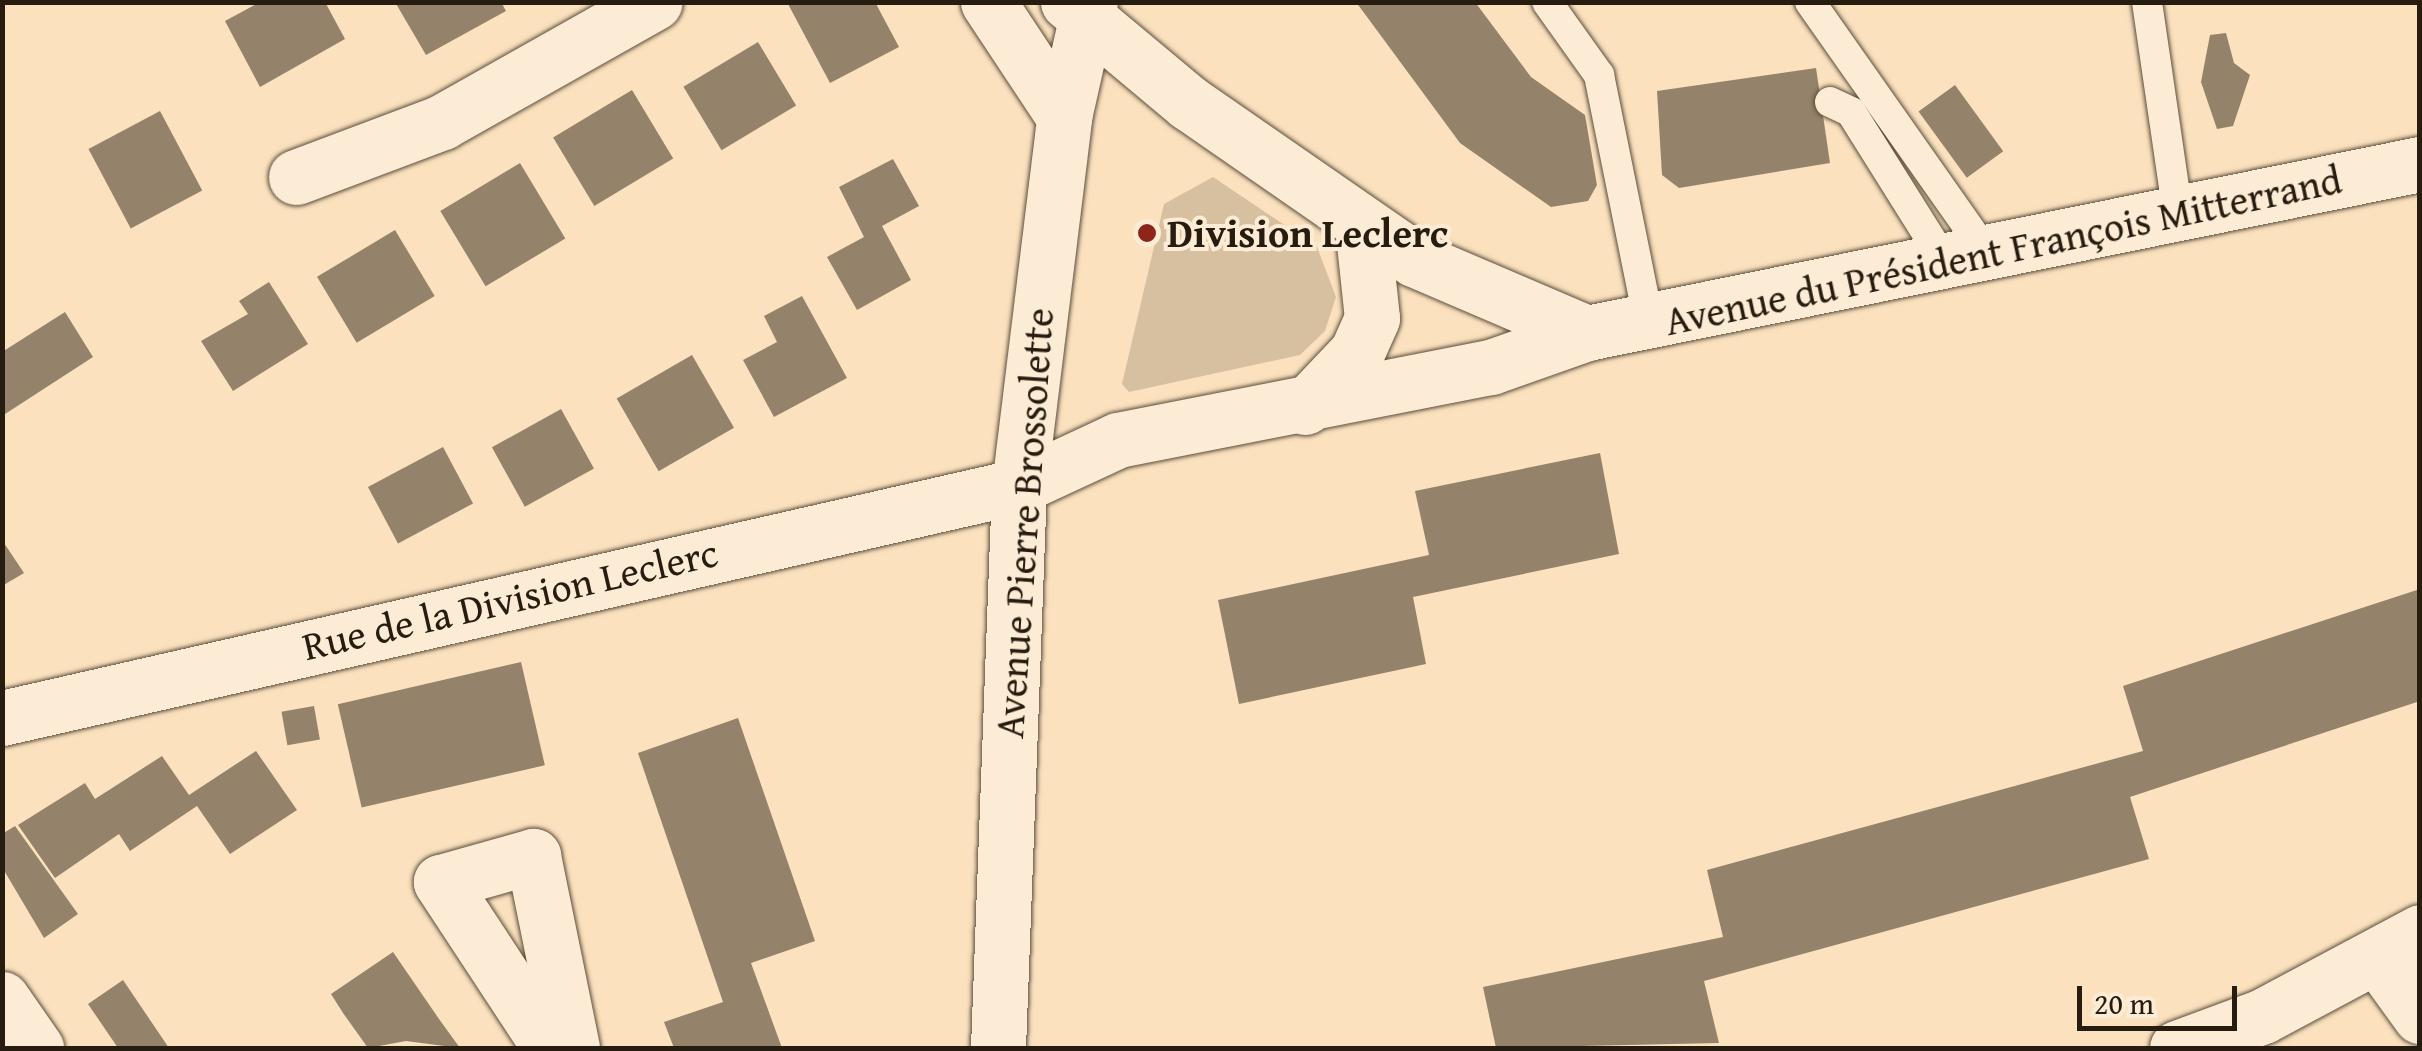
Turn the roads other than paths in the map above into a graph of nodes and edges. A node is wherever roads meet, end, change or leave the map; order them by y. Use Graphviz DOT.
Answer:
graph roads {
  1 [pos="655,2"];
  2 [pos="988,2"];
  3 [pos="1546,2"];
  4 [pos="1810,2"];
  5 [pos="2146,2"];
  6 [pos="1081,10"];
  7 [pos="1830,102"];
  8 [pos="1064,117"];
  9 [pos="2420,164"];
  10 [pos="296,177"];
  11 [pos="2178,214"];
  12 [pos="1362,225"];
  13 [pos="1966,258"];
  14 [pos="1650,322"];
  15 [pos="1586,333"];
  16 [pos="1305,407"];
  17 [pos="1019,486"];
  18 [pos="2,718"];
  19 [pos="2399,945"];
  20 [pos="2,1000"];
  21 [pos="2420,1016"];
  22 [pos="36,1048"];
  23 [pos="550,1048"];
  24 [pos="572,1048"];
  25 [pos="998,1048"];
  26 [pos="2176,1048"];
  1 -- 10 [label="street"];
  2 -- 8 [label="street"];
  3 -- 14 [label="lane"];
  4 -- 13 [label="lane"];
  5 -- 11 [label="lane"];
  6 -- 8 [label="street, Avenue Pierre Brossolette"];
  6 -- 12 [label="street"];
  7 -- 13 [label="lane"];
  8 -- 17 [label="street, Avenue Pierre Brossolette"];
  9 -- 11 [label="street, Avenue du Président François Mitterrand"];
  11 -- 13 [label="street, Avenue du Président François Mitterrand"];
  12 -- 15 [label="street"];
  12 -- 16 [label="street"];
  13 -- 14 [label="street, Avenue du Président François Mitterrand"];
  14 -- 15 [label="street, Avenue du Président François Mitterrand"];
  15 -- 16 [label="street, Avenue du Président François Mitterrand"];
  16 -- 17 [label="street, Avenue du Président François Mitterrand"];
  17 -- 18 [label="street, Rue de la Division Leclerc"];
  17 -- 25 [label="street, Avenue Pierre Brossolette"];
  19 -- 21 [label="street"];
  19 -- 26 [label="street"];
  20 -- 22 [label="street"];
  23 -- 24 [label="street"];
}
